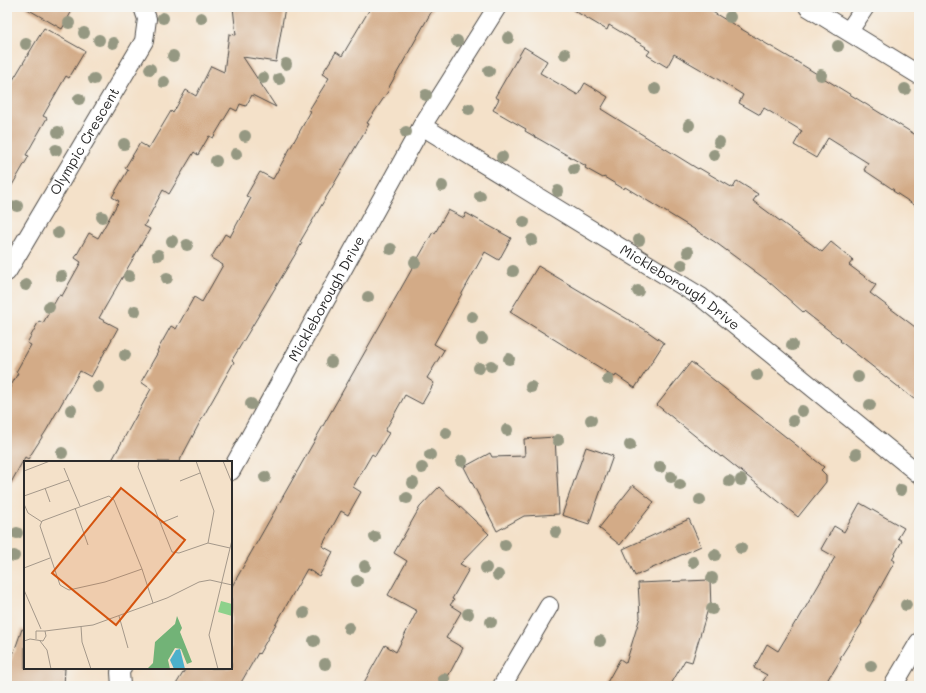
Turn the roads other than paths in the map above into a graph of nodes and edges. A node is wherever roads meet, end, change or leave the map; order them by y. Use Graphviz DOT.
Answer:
graph roads {
  1 [pos="143,7"];
  2 [pos="498,7"];
  3 [pos="808,7"];
  4 [pos="865,7"];
  5 [pos="849,31"];
  6 [pos="919,75"];
  7 [pos="422,126"];
  8 [pos="14,244"];
  9 [pos="7,272"];
  10 [pos="232,469"];
  11 [pos="919,474"];
  12 [pos="549,606"];
  13 [pos="919,642"];
  14 [pos="122,669"];
  15 [pos="121,686"];
  16 [pos="502,686"];
  17 [pos="893,686"];
  1 -- 8 [label="street, Olympic Crescent"];
  2 -- 7 [label="street, Mickleborough Drive"];
  3 -- 5 [label="street"];
  4 -- 5 [label="street"];
  5 -- 6 [label="street"];
  7 -- 10 [label="street, Mickleborough Drive"];
  7 -- 11 [label="street, Mickleborough Drive"];
  8 -- 9 [label="street, Olympic Crescent"];
  12 -- 16 [label="street"];
  13 -- 17 [label="street"];
  14 -- 15 [label="street"];
}
